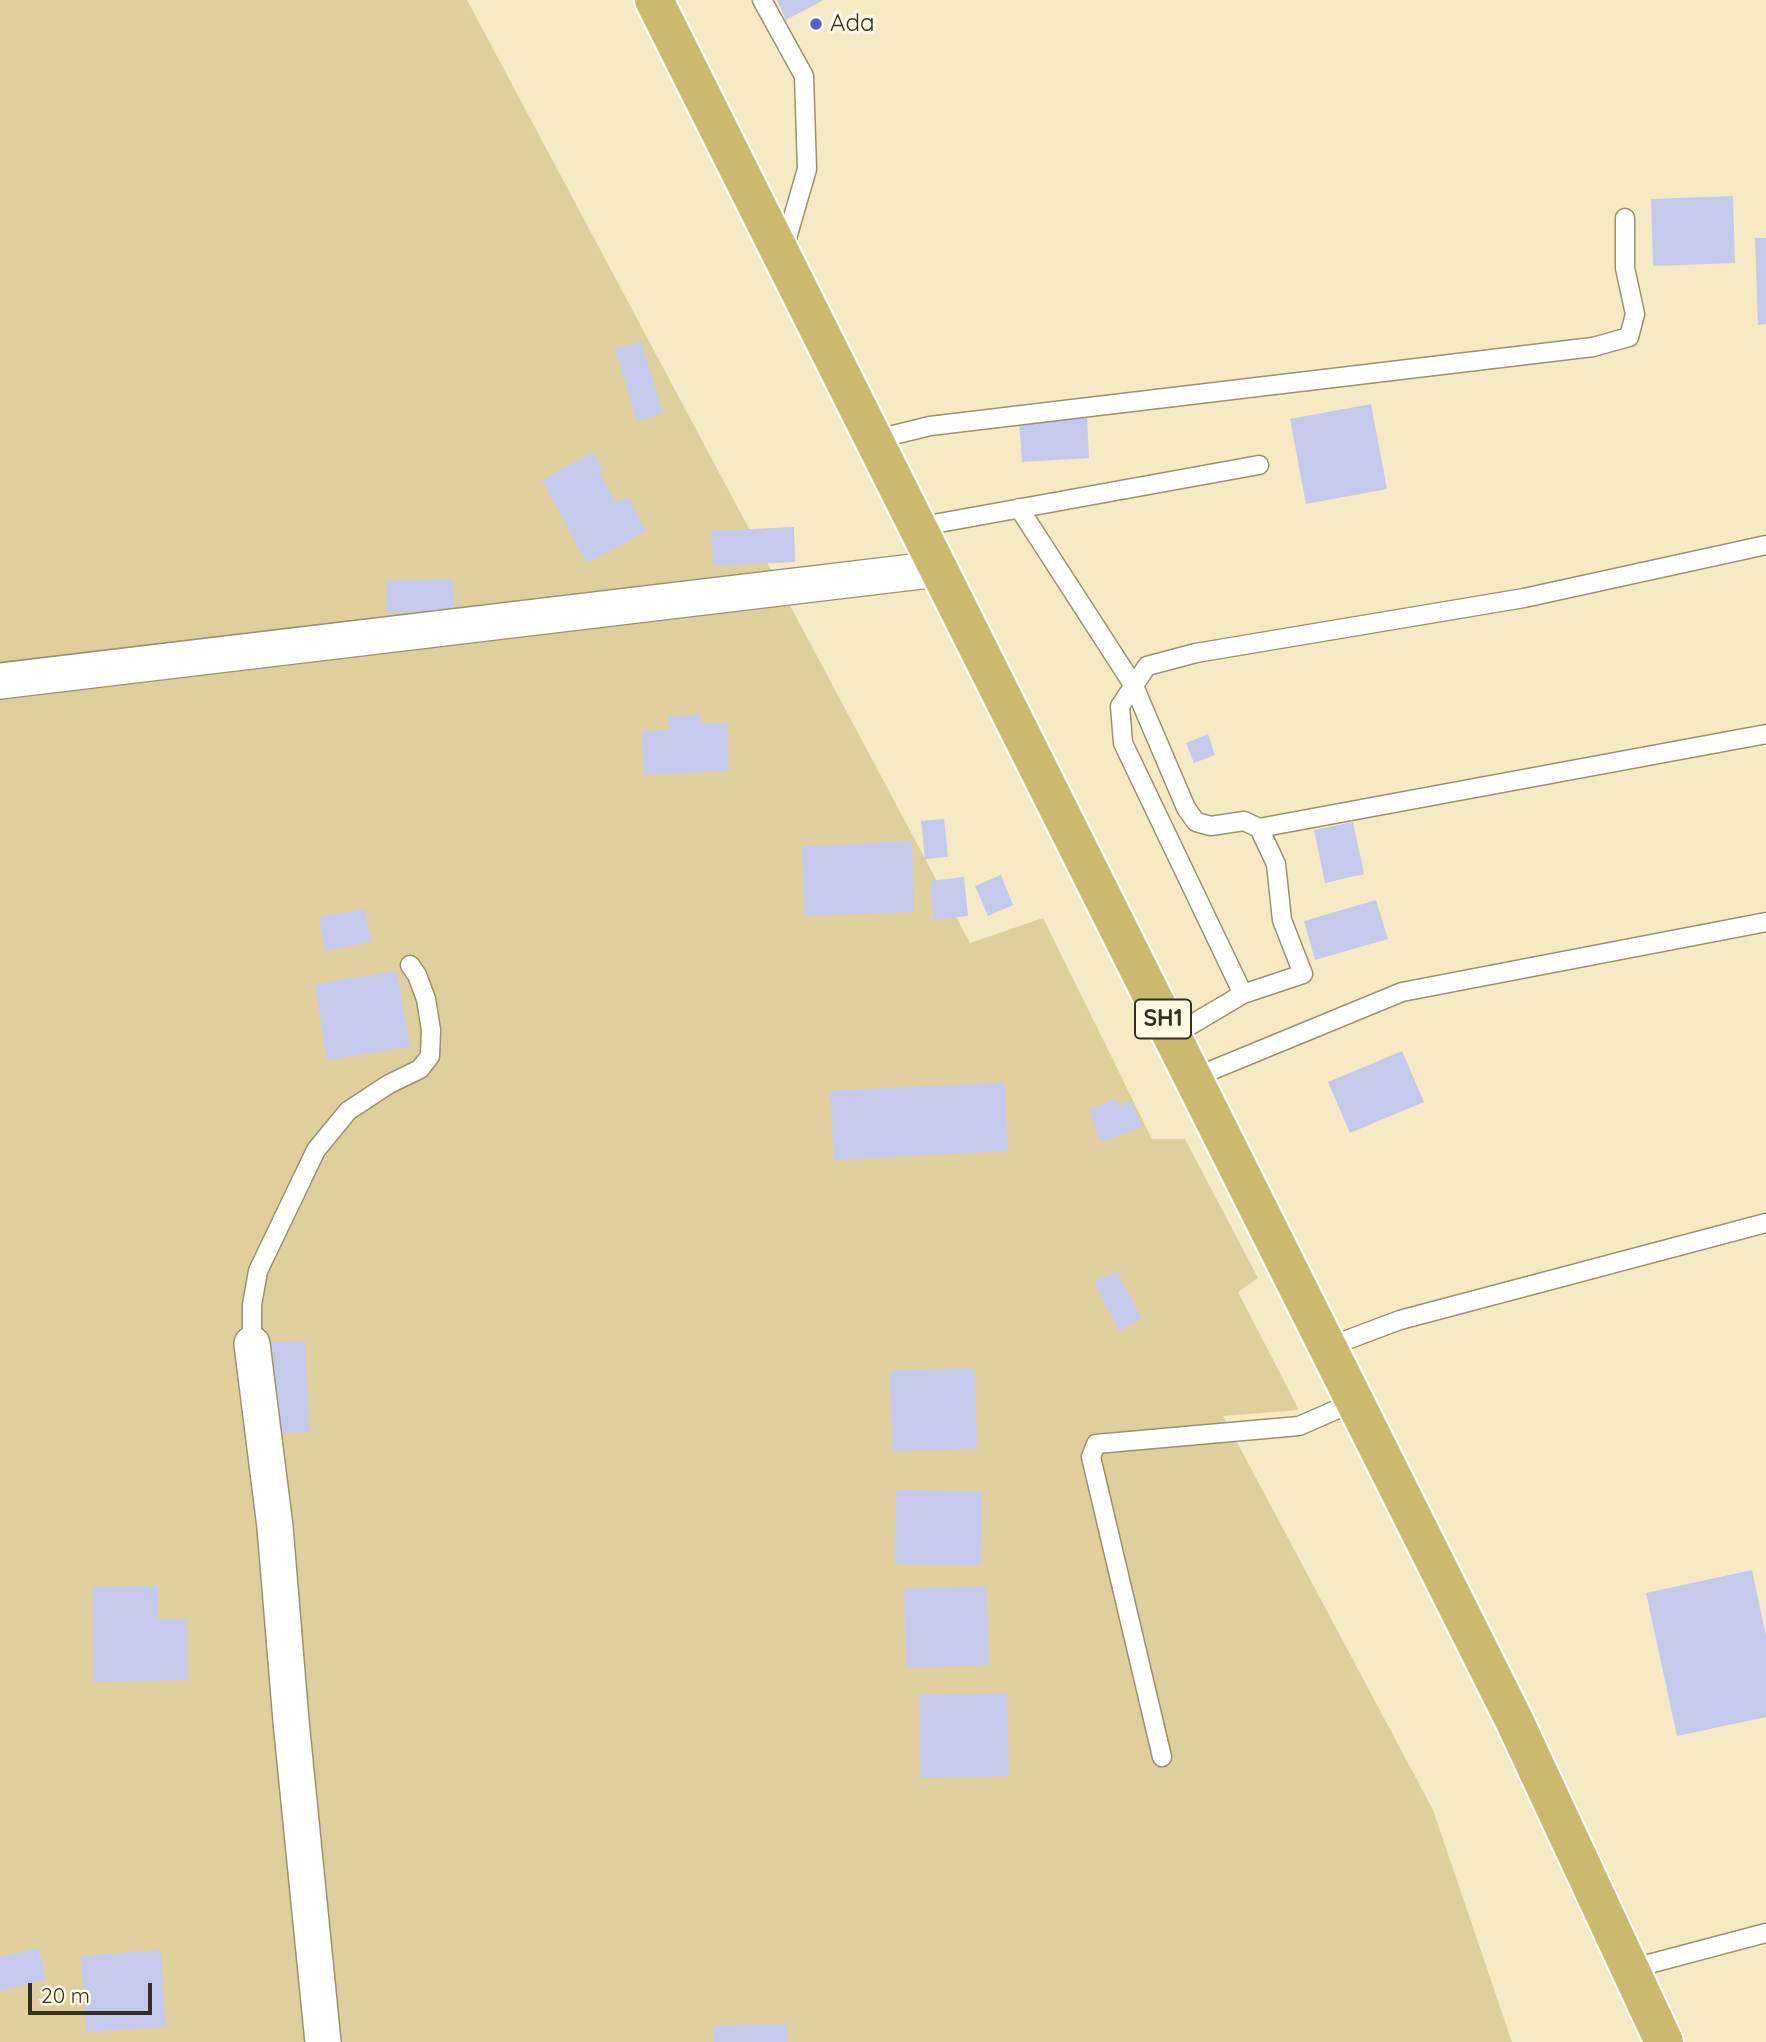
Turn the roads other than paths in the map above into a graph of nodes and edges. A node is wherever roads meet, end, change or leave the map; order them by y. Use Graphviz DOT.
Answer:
graph roads {
  1 [pos="654,0"];
  2 [pos="762,0"];
  3 [pos="1625,218"];
  4 [pos="782,256"];
  5 [pos="873,440"];
  6 [pos="1259,465"];
  7 [pos="1019,508"];
  8 [pos="917,527"];
  9 [pos="1766,545"];
  10 [pos="938,569"];
  11 [pos="0,681"];
  12 [pos="1134,686"];
  13 [pos="1766,734"];
  14 [pos="1259,828"];
  15 [pos="1766,922"];
  16 [pos="410,965"];
  17 [pos="1243,994"];
  18 [pos="1172,1037"];
  19 [pos="1193,1078"];
  20 [pos="1766,1223"];
  21 [pos="252,1344"];
  22 [pos="1328,1347"];
  23 [pos="1354,1402"];
  24 [pos="1162,1757"];
  25 [pos="1766,1933"];
  26 [pos="1630,1969"];
  27 [pos="323,2042"];
  28 [pos="1664,2042"];
  1 -- 4 [label="main road, SH1"];
  2 -- 4 [label="lane"];
  3 -- 5 [label="lane"];
  4 -- 5 [label="main road, SH1"];
  5 -- 8 [label="main road, SH1"];
  6 -- 7 [label="lane"];
  7 -- 8 [label="lane"];
  7 -- 12 [label="lane"];
  8 -- 10 [label="main road, SH1"];
  9 -- 12 [label="lane"];
  10 -- 11 [label="street"];
  10 -- 18 [label="main road, SH1"];
  12 -- 14 [label="lane"];
  12 -- 17 [label="lane"];
  13 -- 14 [label="lane"];
  14 -- 17 [label="lane"];
  15 -- 19 [label="lane"];
  16 -- 21 [label="lane"];
  17 -- 18 [label="lane"];
  18 -- 19 [label="main road, SH1"];
  19 -- 22 [label="main road, SH1"];
  20 -- 22 [label="lane"];
  21 -- 27 [label="street"];
  22 -- 23 [label="main road, SH1"];
  23 -- 24 [label="lane"];
  23 -- 26 [label="main road, SH1"];
  25 -- 26 [label="lane"];
  26 -- 28 [label="main road, SH1"];
}
